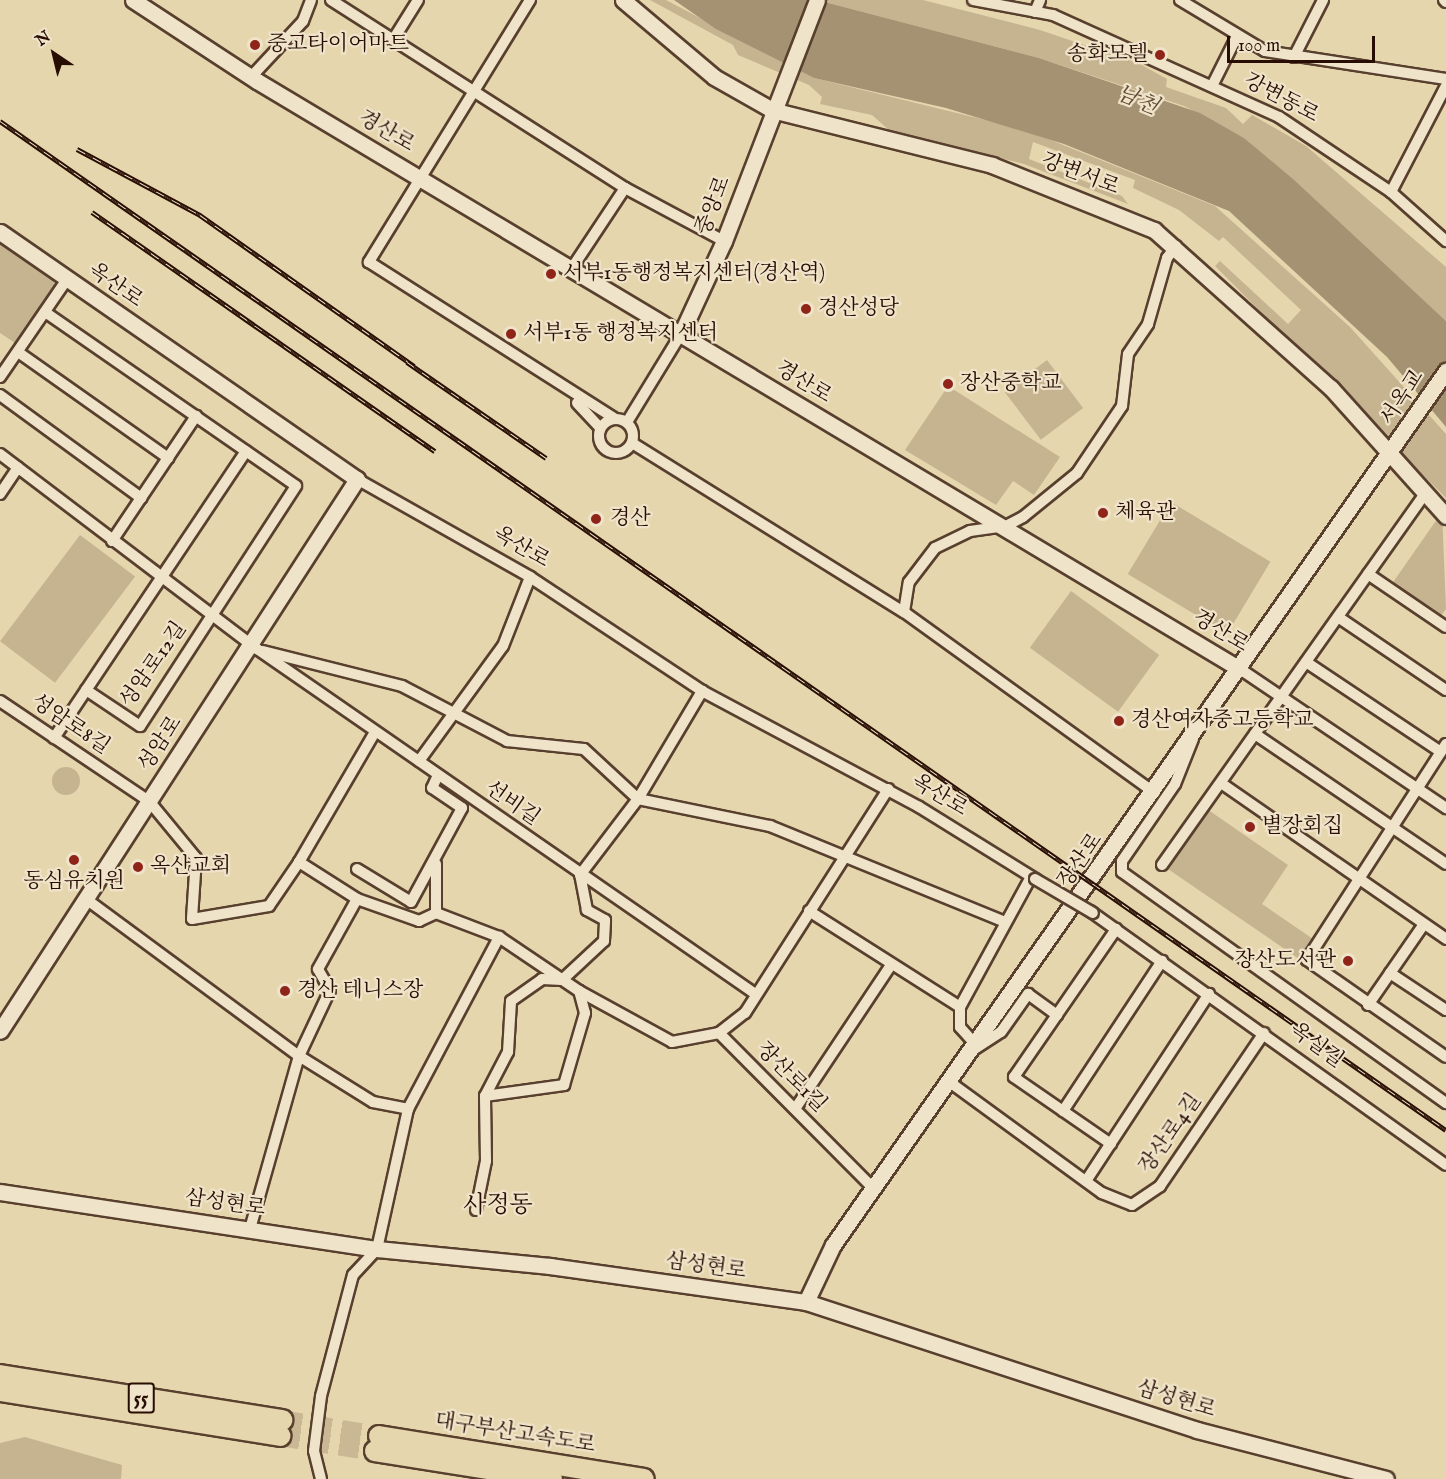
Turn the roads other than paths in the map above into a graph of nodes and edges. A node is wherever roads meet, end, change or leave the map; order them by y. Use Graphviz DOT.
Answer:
graph roads {
  1 [pos="134,0"];
  2 [pos="311,0"];
  3 [pos="331,0"];
  4 [pos="418,0"];
  5 [pos="530,0"];
  6 [pos="623,0"];
  7 [pos="817,0"];
  8 [pos="973,0"];
  9 [pos="1040,0"];
  10 [pos="1180,0"];
  11 [pos="1323,0"];
  12 [pos="1035,12"];
  13 [pos="1237,36"];
  14 [pos="393,40"];
  15 [pos="1294,57"];
  16 [pos="251,77"];
  17 [pos="1446,79"];
  18 [pos="1212,86"];
  19 [pos="1446,86"];
  20 [pos="475,93"];
  21 [pos="772,110"];
  22 [pos="424,178"];
  23 [pos="625,188"];
  24 [pos="1391,192"];
  25 [pos="0,232"];
  26 [pos="1446,241"];
  27 [pos="724,242"];
  28 [pos="1176,246"];
  29 [pos="573,268"];
  30 [pos="68,279"];
  31 [pos="45,312"];
  32 [pos="681,334"];
  33 [pos="18,352"];
  34 [pos="1446,371"];
  35 [pos="0,377"];
  36 [pos="558,388"];
  37 [pos="0,395"];
  38 [pos="196,416"];
  39 [pos="614,418"];
  40 [pos="627,422"];
  41 [pos="600,428"];
  42 [pos="632,443"];
  43 [pos="1394,450"];
  44 [pos="246,451"];
  45 [pos="0,454"];
  46 [pos="168,458"];
  47 [pos="18,467"];
  48 [pos="357,479"];
  49 [pos="1426,492"];
  50 [pos="0,494"];
  51 [pos="141,498"];
  52 [pos="1446,516"];
  53 [pos="1006,526"];
  54 [pos="112,541"];
  55 [pos="1368,574"];
  56 [pos="530,577"];
  57 [pos="161,578"];
  58 [pos="904,612"];
  59 [pos="212,616"];
  60 [pos="1338,617"];
  61 [pos="1446,627"];
  62 [pos="253,647"];
  63 [pos="1306,662"];
  64 [pos="1240,669"];
  65 [pos="86,690"];
  66 [pos="1446,690"];
  67 [pos="702,691"];
  68 [pos="1282,697"];
  69 [pos="0,701"];
  70 [pos="454,715"];
  71 [pos="375,732"];
  72 [pos="1255,734"];
  73 [pos="1195,735"];
  74 [pos="54,738"];
  75 [pos="1443,748"];
  76 [pos="419,761"];
  77 [pos="438,775"];
  78 [pos="1221,783"];
  79 [pos="1417,788"];
  80 [pos="888,789"];
  81 [pos="1155,793"];
  82 [pos="639,800"];
  83 [pos="149,801"];
  84 [pos="1446,808"];
  85 [pos="1391,827"];
  86 [pos="846,853"];
  87 [pos="299,862"];
  88 [pos="436,864"];
  89 [pos="1446,864"];
  90 [pos="1162,865"];
  91 [pos="357,869"];
  92 [pos="580,875"];
  93 [pos="1033,878"];
  94 [pos="1357,878"];
  95 [pos="86,899"];
  96 [pos="357,899"];
  97 [pos="809,911"];
  98 [pos="1092,912"];
  99 [pos="436,913"];
  100 [pos="1005,922"];
  101 [pos="1424,924"];
  102 [pos="1116,929"];
  103 [pos="499,936"];
  104 [pos="1446,939"];
  105 [pos="1162,961"];
  106 [pos="891,965"];
  107 [pos="1390,973"];
  108 [pos="562,980"];
  109 [pos="579,991"];
  110 [pos="754,993"];
  111 [pos="1209,994"];
  112 [pos="1368,1005"];
  113 [pos="960,1007"];
  114 [pos="1446,1010"];
  115 [pos="1057,1015"];
  116 [pos="0,1031"];
  117 [pos="719,1033"];
  118 [pos="1264,1033"];
  119 [pos="975,1047"];
  120 [pos="299,1056"];
  121 [pos="1446,1057"];
  122 [pos="951,1083"];
  123 [pos="485,1096"];
  124 [pos="1446,1103"];
  125 [pos="408,1109"];
  126 [pos="795,1109"];
  127 [pos="1063,1111"];
  128 [pos="1111,1144"];
  129 [pos="1446,1165"];
  130 [pos="1086,1181"];
  131 [pos="874,1189"];
  132 [pos="0,1192"];
  133 [pos="477,1210"];
  134 [pos="250,1229"];
  135 [pos="377,1249"];
  136 [pos="806,1302"];
  137 [pos="0,1375"];
  138 [pos="0,1391"];
  139 [pos="321,1479"];
  140 [pos="552,1479"];
  141 [pos="644,1479"];
  142 [pos="1386,1479"];
  1 -- 16 [label="street, 경산로"];
  2 -- 16 [label="street"];
  3 -- 14 [label="street"];
  4 -- 14 [label="street"];
  5 -- 20 [label="street"];
  6 -- 21 [label="street, 강변서로"];
  7 -- 21 [label="street, 중앙로"];
  8 -- 12 [label="street, 강변동로"];
  9 -- 12 [label="street"];
  10 -- 13 [label="street"];
  11 -- 15 [label="street"];
  12 -- 18 [label="street, 강변동로"];
  13 -- 15 [label="street"];
  13 -- 18 [label="street"];
  14 -- 20 [label="street"];
  15 -- 17 [label="street"];
  16 -- 22 [label="street, 경산로"];
  18 -- 24 [label="street, 강변동로"];
  19 -- 24 [label="street"];
  20 -- 22 [label="street"];
  20 -- 23 [label="street"];
  21 -- 27 [label="street, 중앙로"];
  21 -- 28 [label="street, 강변서로"];
  22 -- 29 [label="street, 경산로"];
  22 -- 36 [label="street"];
  23 -- 27 [label="street"];
  23 -- 29 [label="street"];
  24 -- 26 [label="street, 강변동로"];
  25 -- 30 [label="street, 옥산로"];
  27 -- 32 [label="street, 중앙로"];
  28 -- 43 [label="street, 강변서로"];
  28 -- 53 [label="street"];
  29 -- 32 [label="street, 경산로"];
  30 -- 31 [label="street"];
  30 -- 48 [label="street, 옥산로"];
  31 -- 33 [label="street"];
  31 -- 38 [label="street"];
  32 -- 40 [label="street"];
  32 -- 53 [label="street, 경산로"];
  33 -- 35 [label="street"];
  33 -- 46 [label="street"];
  34 -- 43 [label="street, 서옥교"];
  36 -- 39 [label="street"];
  36 -- 41 [label="street"];
  37 -- 51 [label="street"];
  38 -- 44 [label="street"];
  38 -- 46 [label="street"];
  39 -- 40 [label="street"];
  39 -- 41 [label="street"];
  40 -- 42 [label="street"];
  41 -- 42 [label="street"];
  42 -- 58 [label="street"];
  43 -- 49 [label="street, 강변서로"];
  43 -- 64 [label="street, 장산로"];
  44 -- 57 [label="street, 성암로12길"];
  44 -- 59 [label="street, 성암로12길"];
  45 -- 47 [label="street, 성암로12길"];
  46 -- 51 [label="street"];
  47 -- 50 [label="street"];
  47 -- 54 [label="street, 성암로12길"];
  48 -- 56 [label="street, 옥산로"];
  48 -- 62 [label="street, 성암로"];
  49 -- 52 [label="street, 강변서로"];
  49 -- 55 [label="street"];
  51 -- 54 [label="street"];
  53 -- 58 [label="street"];
  53 -- 64 [label="street, 경산로"];
  54 -- 57 [label="street, 성암로12길"];
  55 -- 60 [label="street"];
  55 -- 61 [label="street"];
  56 -- 67 [label="street, 옥산로"];
  56 -- 70 [label="street"];
  57 -- 59 [label="street, 성암로12길"];
  57 -- 65 [label="street, 성암로12길"];
  58 -- 81 [label="street"];
  59 -- 62 [label="street, 성암로12길"];
  59 -- 65 [label="street, 성암로12길"];
  60 -- 63 [label="street"];
  60 -- 66 [label="street"];
  62 -- 70 [label="street"];
  62 -- 71 [label="street, 선비길"];
  62 -- 83 [label="street, 성암로"];
  63 -- 68 [label="street"];
  63 -- 75 [label="street"];
  64 -- 68 [label="street, 경산로"];
  64 -- 73 [label="street, 장산로"];
  65 -- 74 [label="street"];
  67 -- 80 [label="street, 옥산로"];
  67 -- 82 [label="street"];
  68 -- 72 [label="street"];
  68 -- 79 [label="street, 경산로"];
  69 -- 74 [label="street, 성암로8길"];
  70 -- 76 [label="street"];
  70 -- 82 [label="street"];
  71 -- 76 [label="street, 선비길"];
  71 -- 87 [label="street"];
  72 -- 78 [label="street"];
  72 -- 85 [label="street"];
  73 -- 81 [label="street, 장산로"];
  73 -- 124 [label="street"];
  74 -- 83 [label="street, 성암로8길"];
  75 -- 79 [label="street"];
  76 -- 77 [label="street, 선비길"];
  77 -- 88 [label="street"];
  77 -- 92 [label="street, 선비길"];
  78 -- 90 [label="street"];
  78 -- 94 [label="street"];
  79 -- 84 [label="street, 경산로"];
  79 -- 85 [label="street"];
  80 -- 86 [label="street"];
  80 -- 93 [label="street, 옥산로"];
  81 -- 119 [label="street, 장산로"];
  82 -- 86 [label="street"];
  82 -- 92 [label="street"];
  83 -- 87 [label="street, 성암로8길"];
  83 -- 95 [label="street, 성암로"];
  85 -- 89 [label="street"];
  85 -- 94 [label="street"];
  86 -- 97 [label="street"];
  86 -- 100 [label="street"];
  87 -- 96 [label="street"];
  88 -- 91 [label="street"];
  88 -- 99 [label="street"];
  92 -- 108 [label="street"];
  92 -- 110 [label="street, 선비길"];
  93 -- 98 [label="street, 옥산로, bridge"];
  93 -- 100 [label="street"];
  94 -- 101 [label="street"];
  94 -- 112 [label="street"];
  95 -- 116 [label="street, 성암로"];
  95 -- 120 [label="street"];
  96 -- 99 [label="street"];
  96 -- 120 [label="street"];
  97 -- 106 [label="street"];
  97 -- 110 [label="street"];
  98 -- 102 [label="street, 옥실길"];
  99 -- 103 [label="street"];
  100 -- 113 [label="street"];
  101 -- 104 [label="street"];
  101 -- 107 [label="street"];
  102 -- 105 [label="street, 옥실길"];
  102 -- 115 [label="street"];
  103 -- 108 [label="street"];
  103 -- 125 [label="street"];
  105 -- 111 [label="street, 옥실길"];
  105 -- 127 [label="street"];
  106 -- 113 [label="street"];
  106 -- 126 [label="street"];
  107 -- 112 [label="street"];
  107 -- 114 [label="street"];
  108 -- 109 [label="street"];
  108 -- 123 [label="street"];
  109 -- 117 [label="street"];
  109 -- 123 [label="street"];
  110 -- 117 [label="street"];
  111 -- 118 [label="street, 옥실길"];
  111 -- 128 [label="street, 장산로4길"];
  112 -- 121 [label="street"];
  113 -- 119 [label="street"];
  115 -- 119 [label="street"];
  115 -- 127 [label="street"];
  117 -- 126 [label="street, 장산로1길"];
  118 -- 129 [label="street, 옥실길"];
  118 -- 130 [label="street, 장산로4길"];
  119 -- 122 [label="street, 장산로"];
  120 -- 125 [label="street"];
  120 -- 134 [label="street"];
  122 -- 130 [label="street, 장산로4길"];
  122 -- 131 [label="street, 장산로"];
  123 -- 133 [label="street"];
  125 -- 135 [label="street"];
  126 -- 131 [label="street, 장산로1길"];
  127 -- 128 [label="street"];
  128 -- 130 [label="street, 장산로4길"];
  131 -- 136 [label="street, 장산로"];
  132 -- 134 [label="street, 삼성현로"];
  134 -- 135 [label="street, 삼성현로"];
  135 -- 136 [label="street, 삼성현로"];
  135 -- 139 [label="street"];
  136 -- 142 [label="street, 삼성현로"];
  137 -- 138 [label="highway, 55"];
  140 -- 141 [label="highway, 대구부산고속도로"];
}
